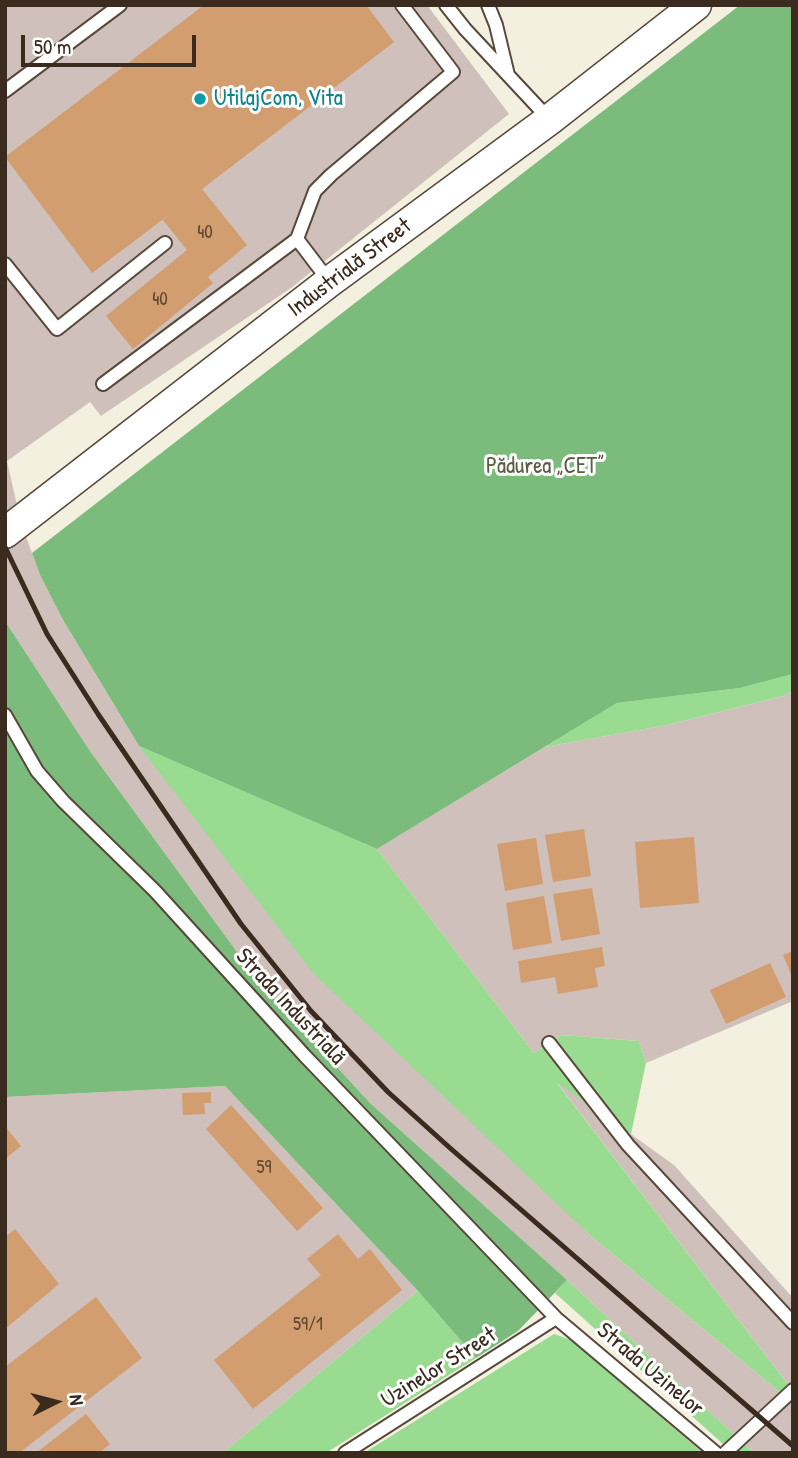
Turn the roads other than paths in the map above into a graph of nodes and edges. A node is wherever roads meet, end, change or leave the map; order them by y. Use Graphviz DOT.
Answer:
graph roads {
  1 [pos="120,5"];
  2 [pos="402,5"];
  3 [pos="446,5"];
  4 [pos="488,5"];
  5 [pos="696,5"];
  6 [pos="508,75"];
  7 [pos="5,91"];
  8 [pos="549,120"];
  9 [pos="297,239"];
  10 [pos="165,243"];
  11 [pos="5,264"];
  12 [pos="329,282"];
  13 [pos="103,384"];
  14 [pos="5,533"];
  15 [pos="5,715"];
  16 [pos="549,1043"];
  17 [pos="556,1318"];
  18 [pos="793,1323"];
  19 [pos="793,1390"];
  20 [pos="345,1453"];
  21 [pos="716,1453"];
  22 [pos="725,1453"];
  1 -- 7 [label="lane"];
  2 -- 9 [label="lane"];
  3 -- 6 [label="lane"];
  4 -- 6 [label="lane"];
  5 -- 8 [label="street, Industrială Street"];
  6 -- 8 [label="lane"];
  8 -- 12 [label="street, Industrială Street"];
  9 -- 12 [label="lane"];
  9 -- 13 [label="lane"];
  10 -- 11 [label="lane"];
  12 -- 14 [label="street, Industrială Street"];
  15 -- 17 [label="lane, Strada Industrială"];
  16 -- 18 [label="lane"];
  17 -- 20 [label="lane, Uzinelor Street"];
  17 -- 21 [label="lane, Strada Uzinelor"];
  19 -- 22 [label="lane"];
}
